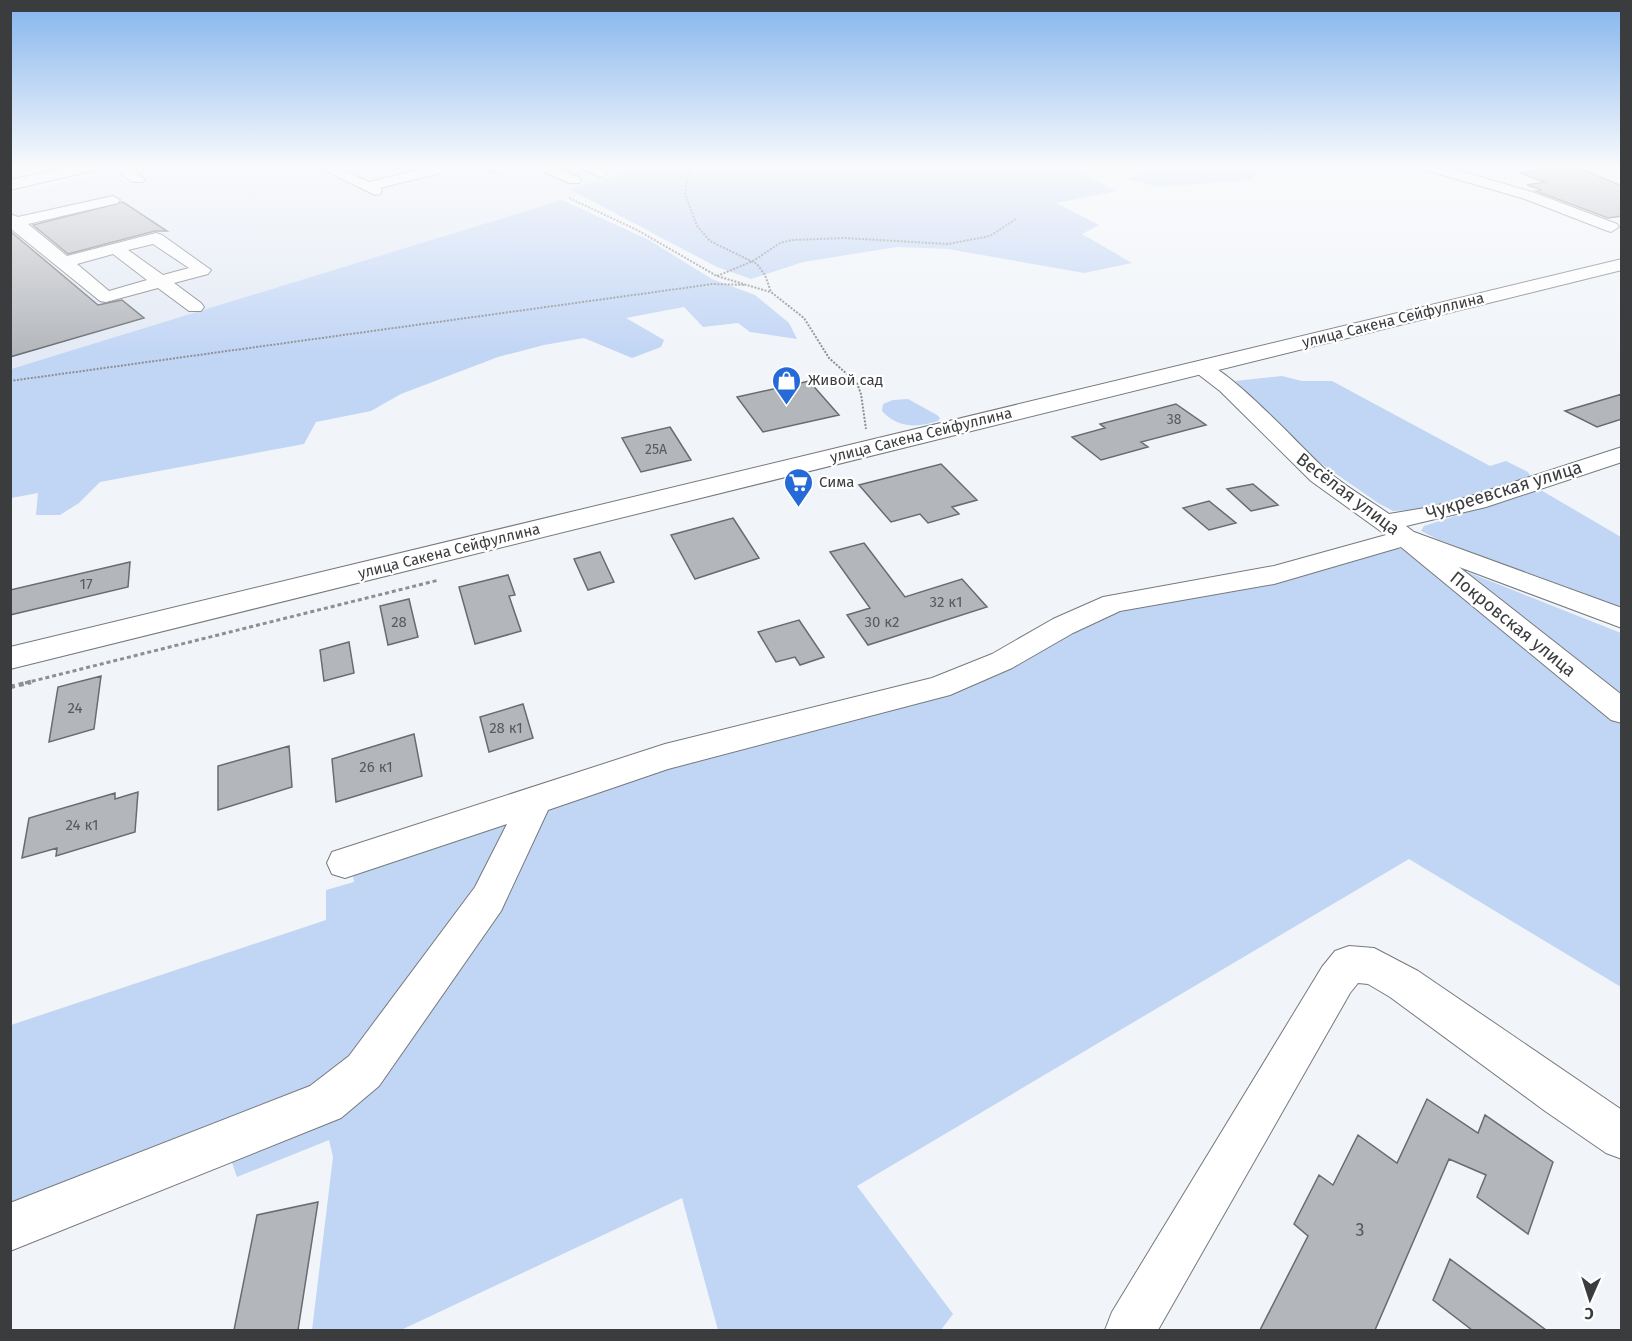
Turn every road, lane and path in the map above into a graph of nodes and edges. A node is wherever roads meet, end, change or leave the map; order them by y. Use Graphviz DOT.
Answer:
graph roads {
  1 [pos="24,229"];
  2 [pos="634,229"];
  3 [pos="699,229"];
  4 [pos="1001,229"];
  5 [pos="116,249"];
  6 [pos="753,261"];
  7 [pos="64,262"];
  8 [pos="1622,264"];
  9 [pos="717,276"];
  10 [pos="161,282"];
  11 [pos="746,285"];
  12 [pos="771,292"];
  13 [pos="195,307"];
  14 [pos="1201,367"];
  15 [pos="10,381"];
  16 [pos="871,447"];
  17 [pos="1622,454"];
  18 [pos="1395,530"];
  19 [pos="1622,619"];
  20 [pos="10,658"];
  21 [pos="1622,712"];
  22 [pos="536,800"];
  23 [pos="345,863"];
  24 [pos="1622,1137"];
  25 [pos="10,1227"];
  26 [pos="1130,1330"];
  1 -- 7 [label="street"];
  2 -- 9 [label="path"];
  3 -- 6 [label="path"];
  4 -- 6 [label="path"];
  5 -- 7 [label="street"];
  5 -- 10 [label="street"];
  5 -- 10 [label="street"];
  6 -- 9 [label="path"];
  6 -- 12 [label="path"];
  7 -- 10 [label="street"];
  8 -- 14 [label="main road, улица Сакена Сейфуллина"];
  9 -- 11 [label="path"];
  10 -- 13 [label="street"];
  11 -- 12 [label="path"];
  11 -- 15 [label="path"];
  12 -- 16 [label="path"];
  14 -- 16 [label="main road, улица Сакена Сейфуллина"];
  14 -- 18 [label="street, Весёлая улица"];
  16 -- 20 [label="main road, улица Сакена Сейфуллина"];
  17 -- 18 [label="street, Чукреевская улица"];
  18 -- 19 [label="street, Весёлая улица"];
  18 -- 21 [label="street, Покровская улица"];
  18 -- 22 [label="street"];
  22 -- 23 [label="street"];
  22 -- 25 [label="street"];
  24 -- 26 [label="street"];
}
